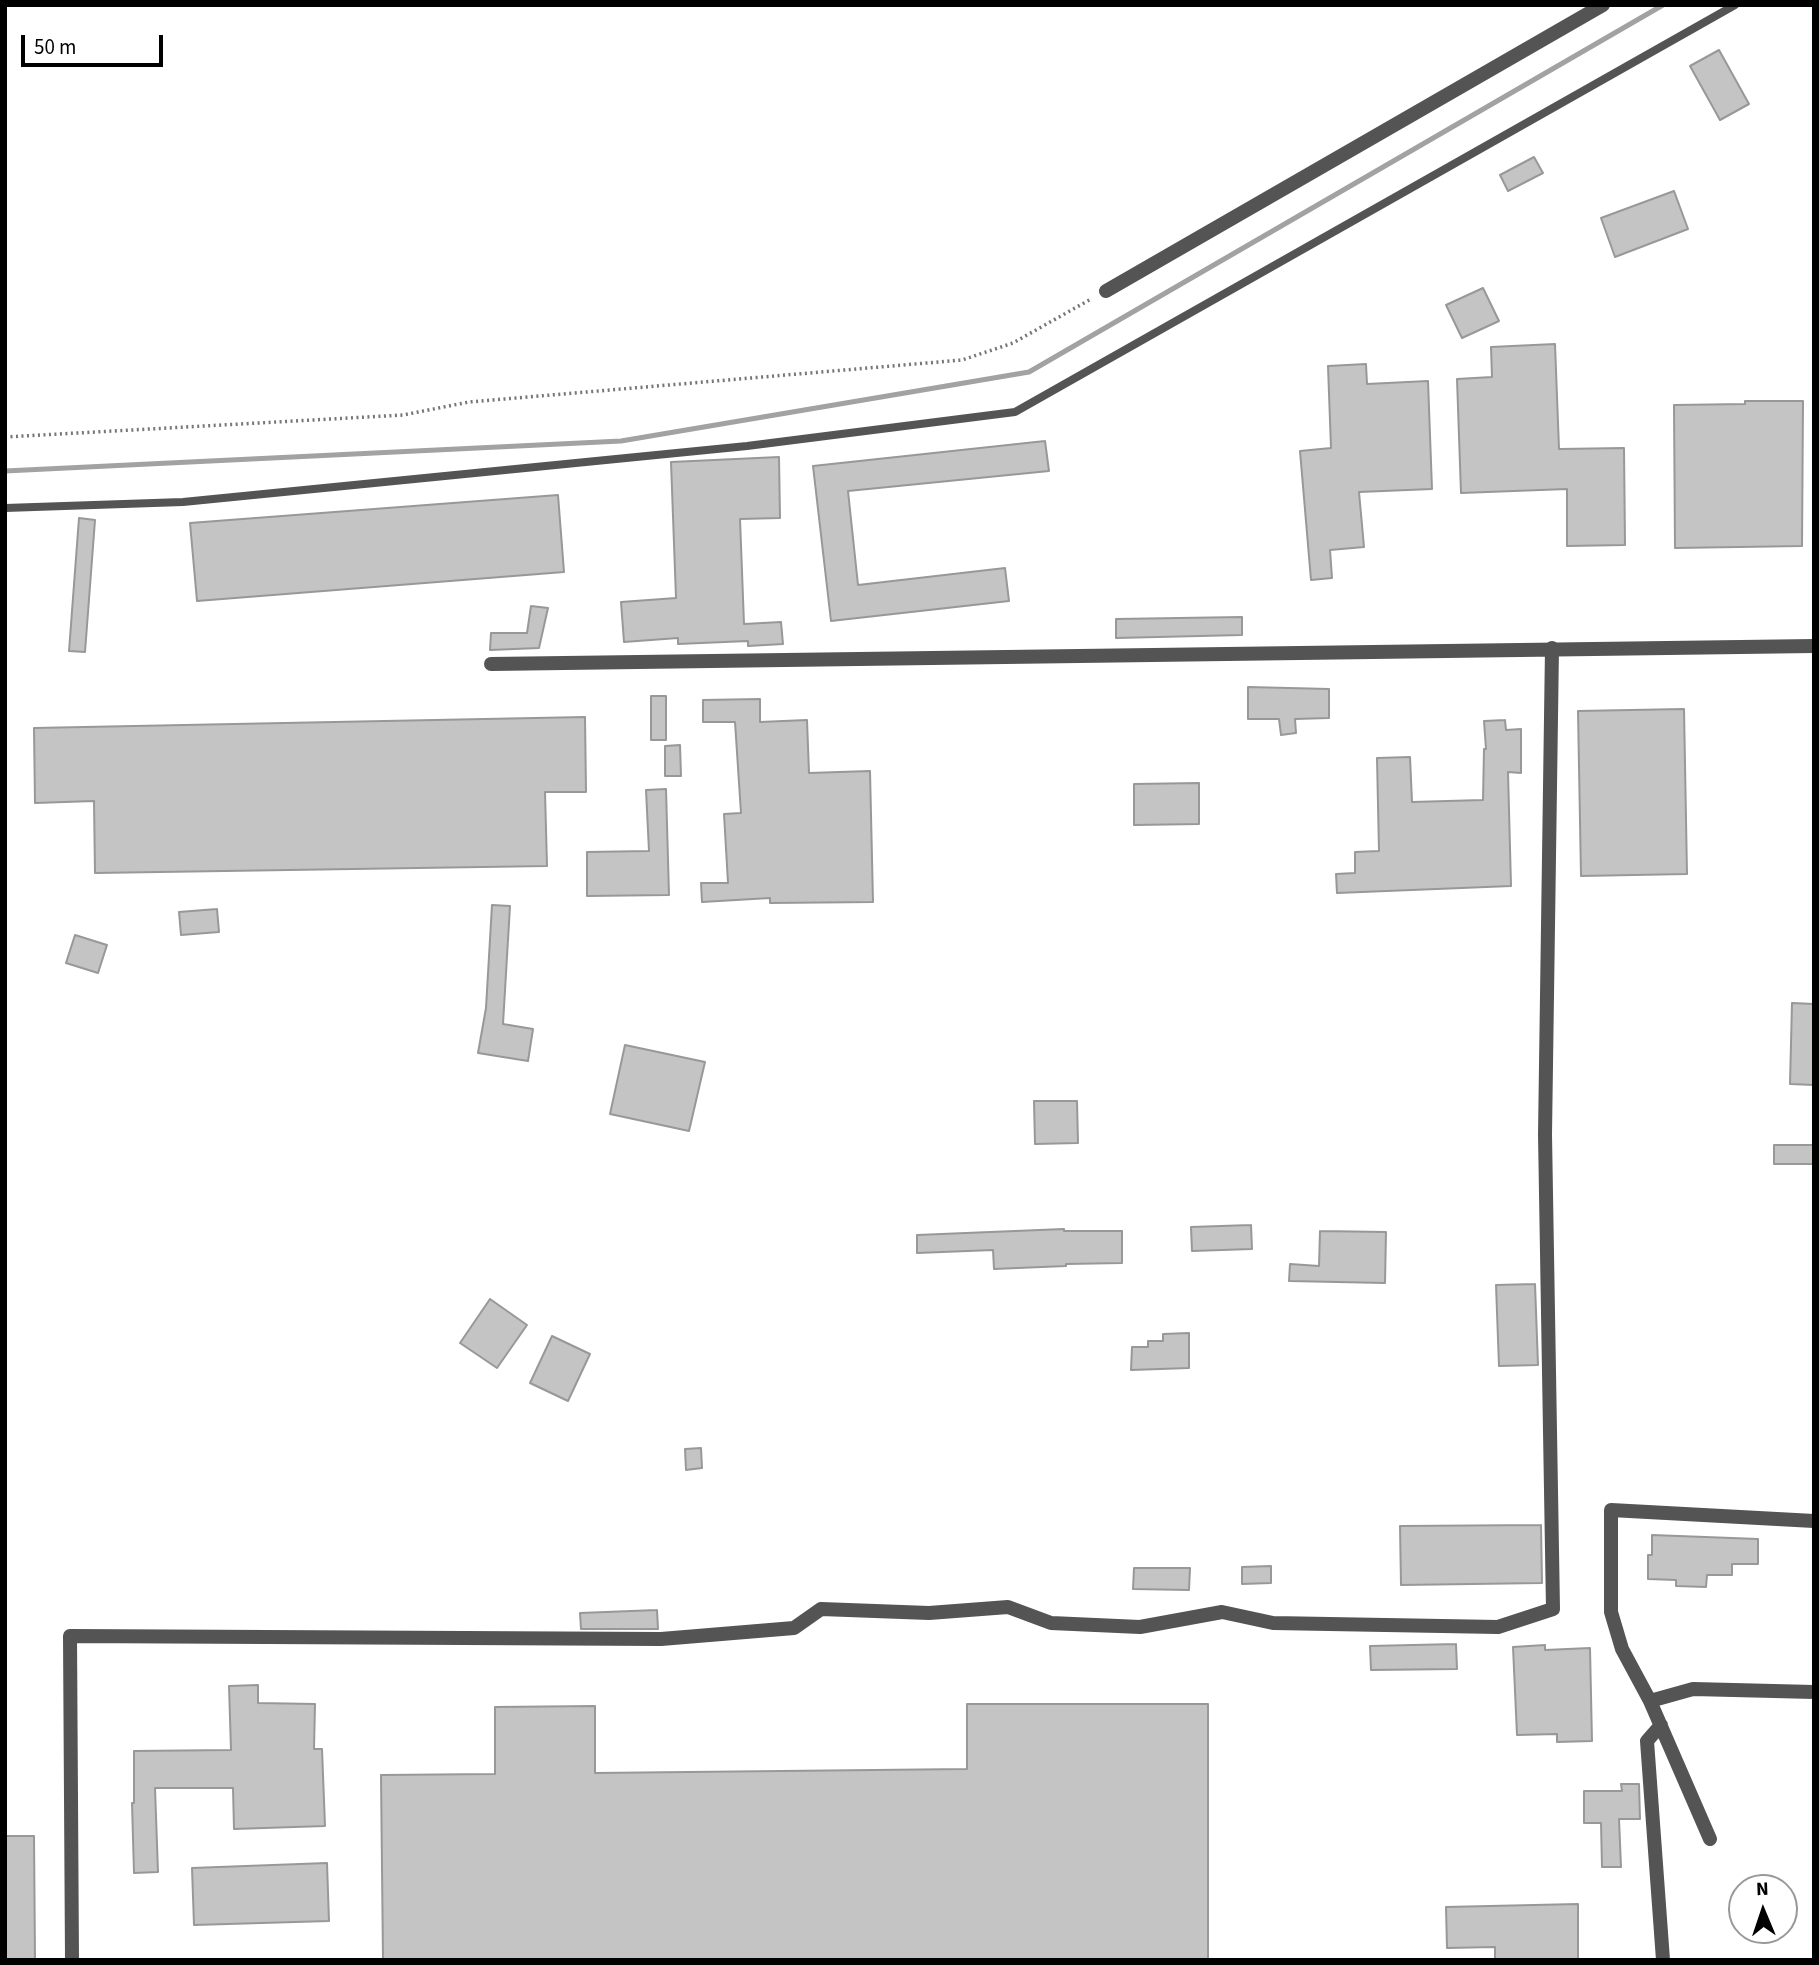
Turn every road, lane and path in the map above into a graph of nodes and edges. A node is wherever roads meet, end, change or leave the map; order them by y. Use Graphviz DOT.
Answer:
graph roads {
  1 [pos="1603,5"];
  2 [pos="1735,5"];
  3 [pos="1105,291"];
  4 [pos="5,437"];
  5 [pos="5,508"];
  6 [pos="1814,646"];
  7 [pos="1552,648"];
  8 [pos="491,664"];
  9 [pos="1814,1521"];
  10 [pos="1814,1692"];
  11 [pos="1650,1700"];
  12 [pos="1661,1725"];
  13 [pos="1710,1839"];
  14 [pos="72,1960"];
  15 [pos="1663,1960"];
  1 -- 3 [label="street"];
  2 -- 5 [label="lane"];
  3 -- 4 [label="path"];
  6 -- 7 [label="street"];
  7 -- 8 [label="street"];
  7 -- 14 [label="street"];
  9 -- 11 [label="street"];
  10 -- 11 [label="street"];
  11 -- 12 [label="street"];
  12 -- 13 [label="street"];
  12 -- 15 [label="street"];
}
